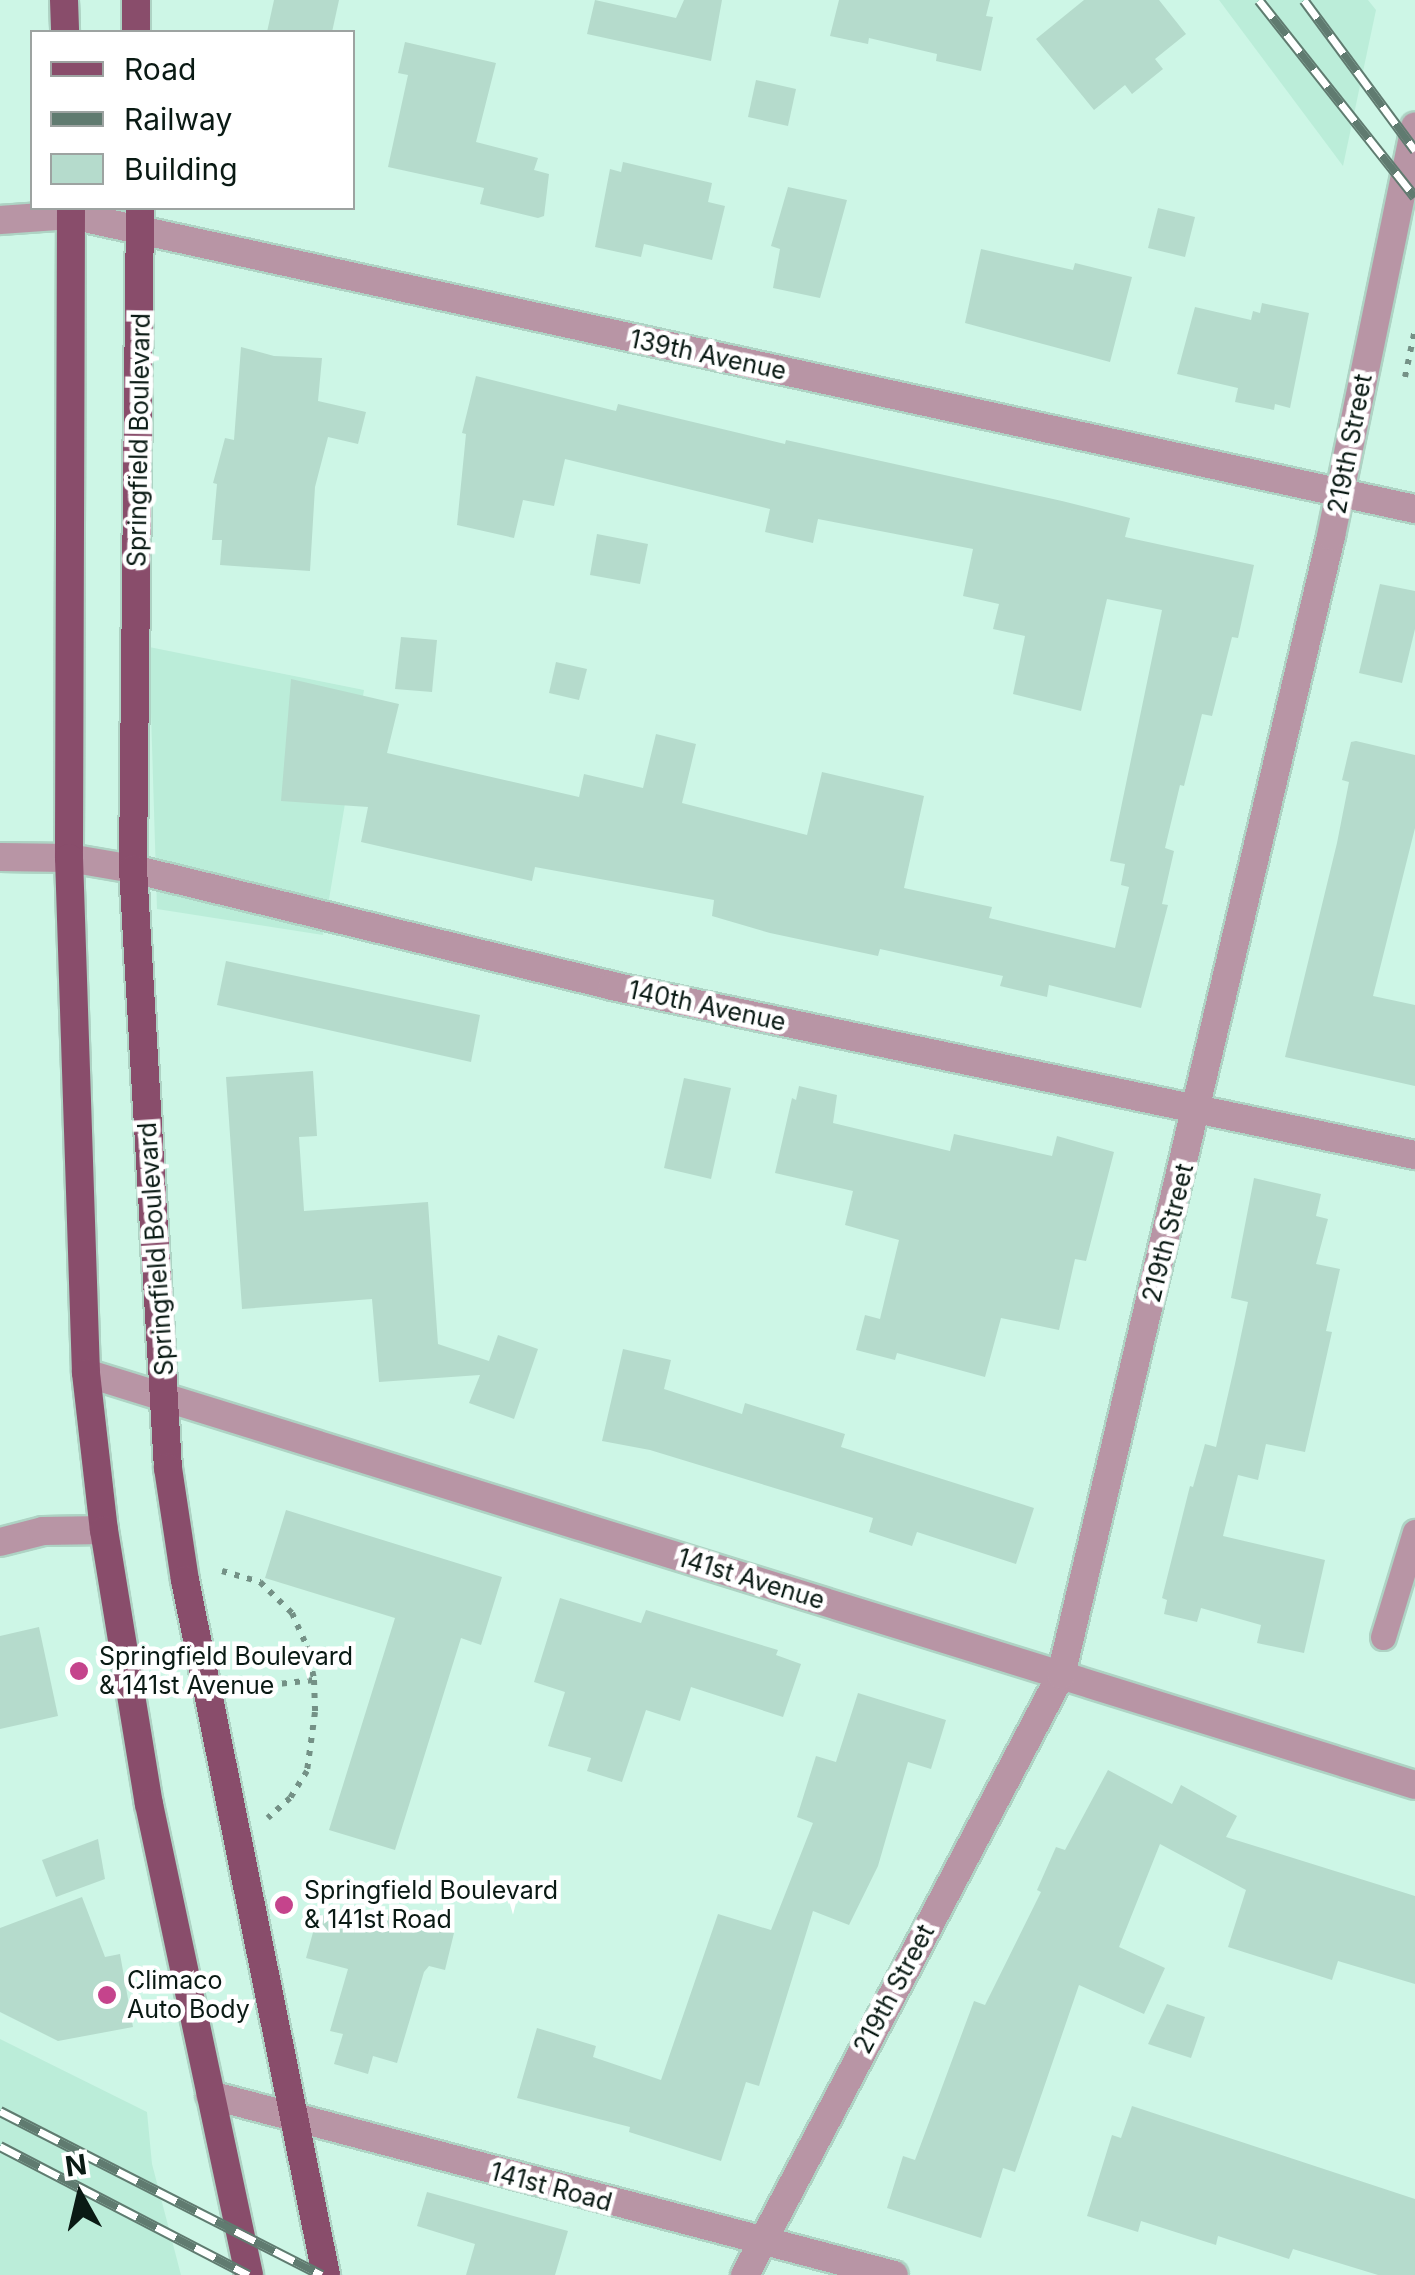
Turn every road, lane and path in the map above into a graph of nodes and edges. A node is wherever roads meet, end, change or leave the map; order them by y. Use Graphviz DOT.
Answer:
graph roads {
  1 [pos="64,0"];
  2 [pos="136,0"];
  3 [pos="65,30"];
  4 [pos="136,30"];
  5 [pos="1415,127"];
  6 [pos="71,211"];
  7 [pos="140,219"];
  8 [pos="0,220"];
  9 [pos="1415,330"];
  10 [pos="1405,377"];
  11 [pos="1341,493"];
  12 [pos="1415,509"];
  13 [pos="0,857"];
  14 [pos="69,858"];
  15 [pos="133,869"];
  16 [pos="1198,1107"];
  17 [pos="1415,1155"];
  18 [pos="86,1373"];
  19 [pos="166,1398"];
  20 [pos="104,1530"];
  21 [pos="1415,1532"];
  22 [pos="0,1542"];
  23 [pos="222,1571"];
  24 [pos="1383,1637"];
  25 [pos="1061,1675"];
  26 [pos="314,1680"];
  27 [pos="242,1688"];
  28 [pos="1415,1785"];
  29 [pos="266,1820"];
  30 [pos="210,2095"];
  31 [pos="291,2117"];
  32 [pos="759,2243"];
  33 [pos="249,2275"];
  34 [pos="326,2275"];
  35 [pos="745,2275"];
  36 [pos="894,2275"];
  1 -- 3 [label="main road"];
  2 -- 4 [label="main road"];
  5 -- 11 [label="street, 219th Street"];
  6 -- 7 [label="street, 139th Avenue"];
  6 -- 8 [label="street, 139th Avenue"];
  6 -- 14 [label="main road"];
  7 -- 11 [label="street, 139th Avenue"];
  7 -- 15 [label="main road, Springfield Boulevard"];
  9 -- 10 [label="path"];
  11 -- 12 [label="street, 139th Avenue"];
  11 -- 16 [label="street, 219th Street"];
  13 -- 14 [label="street, 140th Avenue"];
  14 -- 15 [label="street, 140th Avenue"];
  14 -- 18 [label="main road"];
  15 -- 16 [label="street, 140th Avenue"];
  15 -- 19 [label="main road, Springfield Boulevard"];
  16 -- 17 [label="street, 140th Avenue"];
  16 -- 25 [label="street, 219th Street"];
  18 -- 19 [label="street, 141st Avenue"];
  18 -- 20 [label="main road"];
  19 -- 25 [label="street, 141st Avenue"];
  19 -- 31 [label="main road, Springfield Boulevard"];
  20 -- 22 [label="street"];
  20 -- 30 [label="main road"];
  21 -- 24 [label="lane"];
  23 -- 26 [label="path"];
  25 -- 28 [label="street, 141st Avenue"];
  25 -- 32 [label="street, 219th Street"];
  26 -- 27 [label="path"];
  26 -- 29 [label="path"];
  30 -- 31 [label="street, 141st Road"];
  30 -- 33 [label="main road"];
  31 -- 32 [label="street, 141st Road"];
  31 -- 34 [label="main road, Springfield Boulevard"];
  32 -- 35 [label="street, 219th Street"];
  32 -- 36 [label="street, 141st Road"];
}
